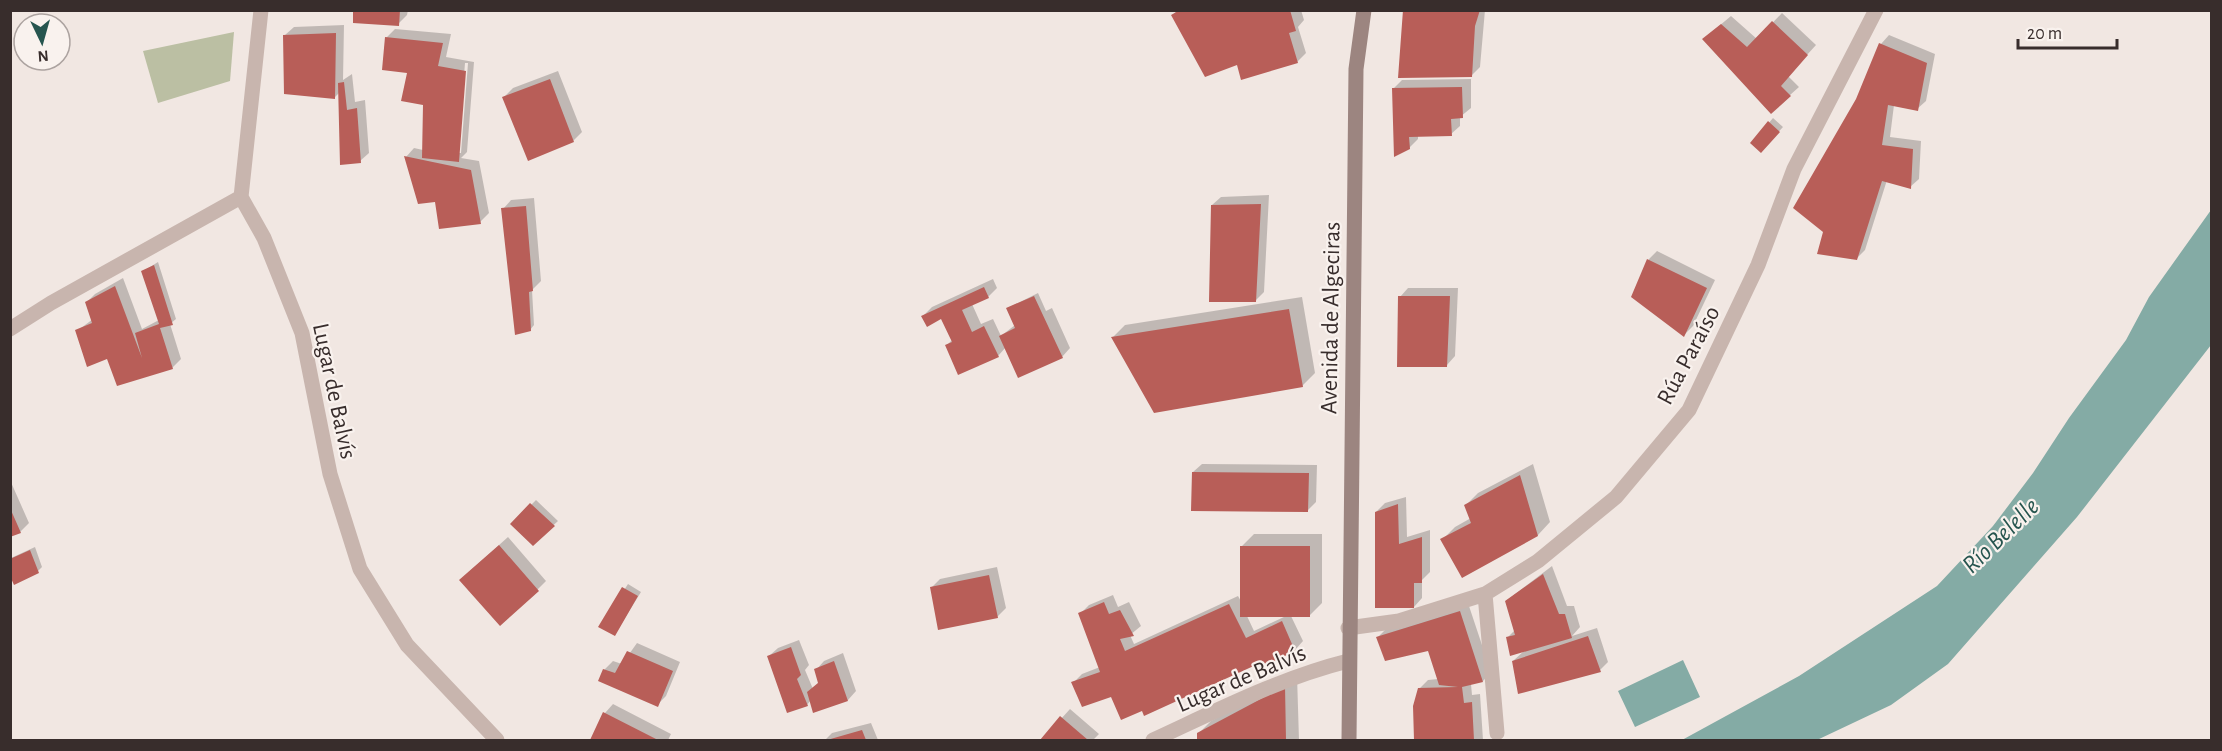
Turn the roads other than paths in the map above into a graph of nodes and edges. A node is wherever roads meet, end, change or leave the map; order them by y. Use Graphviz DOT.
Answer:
graph roads {
  1 [pos="261,10"];
  2 [pos="1364,10"];
  3 [pos="1876,10"];
  4 [pos="241,197"];
  5 [pos="10,329"];
  6 [pos="1485,594"];
  7 [pos="1348,628"];
  8 [pos="1348,661"];
  9 [pos="1497,733"];
  10 [pos="497,741"];
  11 [pos="1153,741"];
  12 [pos="1349,741"];
  1 -- 4 [label="street"];
  2 -- 7 [label="main road, Avenida de Algeciras"];
  3 -- 6 [label="street, Rúa Paraíso"];
  4 -- 5 [label="street"];
  4 -- 10 [label="street, Lugar de Balvís"];
  6 -- 7 [label="street, Rúa Paraíso"];
  6 -- 9 [label="street"];
  7 -- 8 [label="main road, Avenida de Algeciras"];
  8 -- 11 [label="street, Lugar de Balvís"];
  8 -- 12 [label="main road, Avenida de Algeciras"];
}
